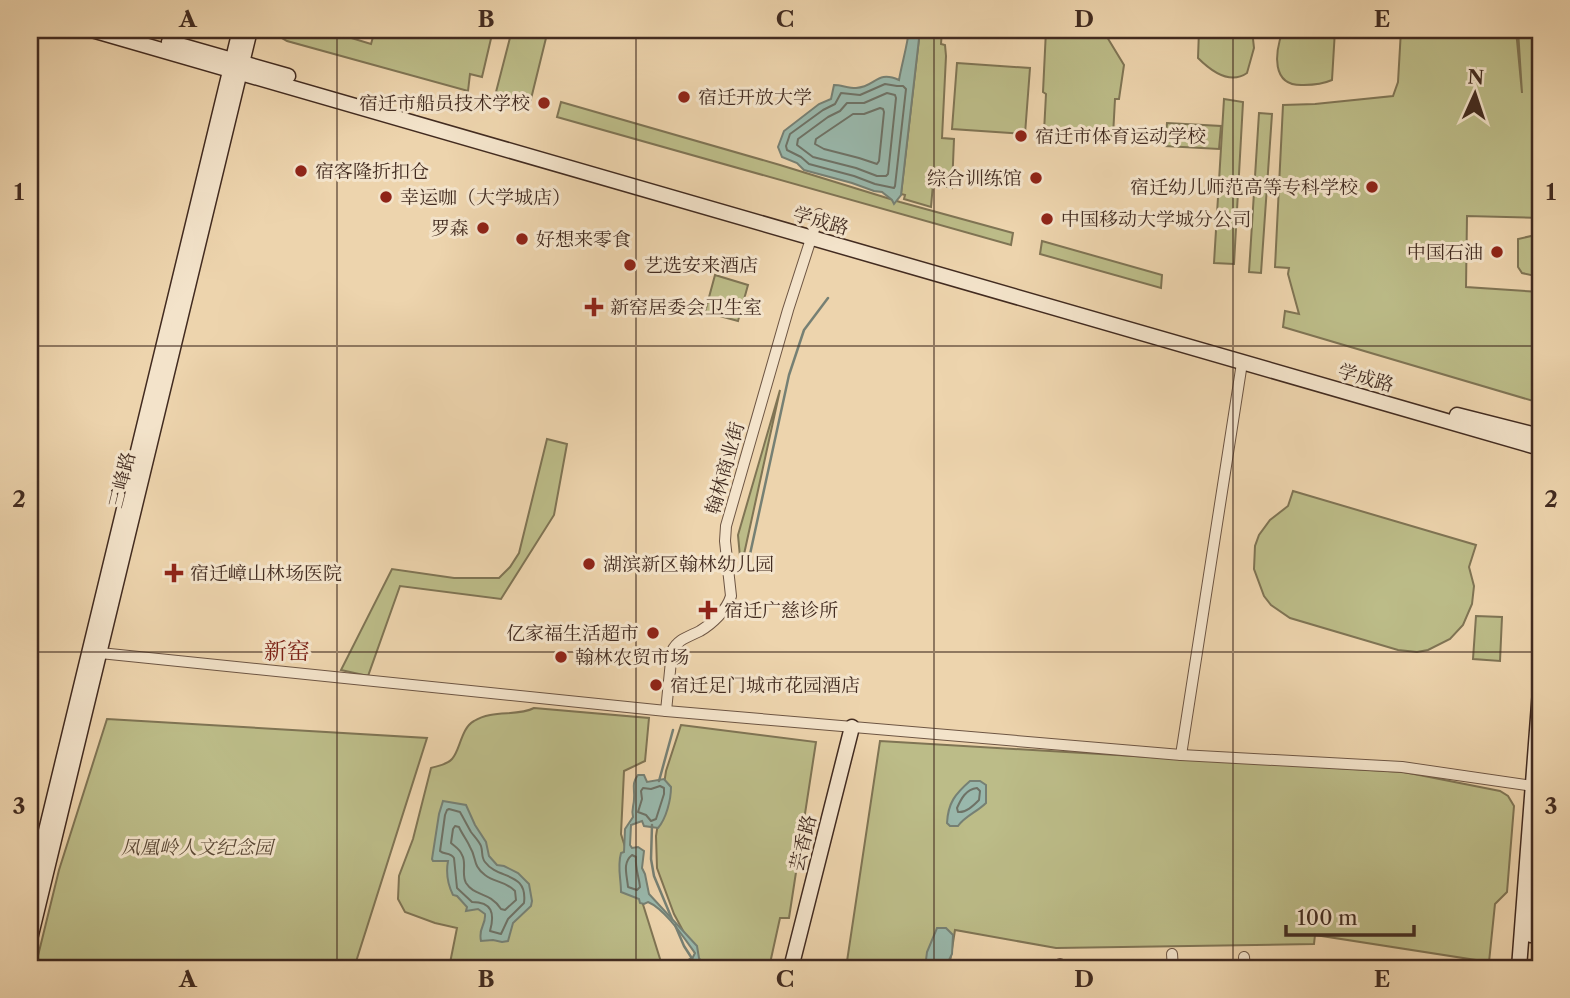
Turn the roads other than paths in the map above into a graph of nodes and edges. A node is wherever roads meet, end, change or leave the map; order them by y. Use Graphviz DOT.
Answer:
graph roads {
  1 [pos="92,30"];
  2 [pos="127,30"];
  3 [pos="240,30"];
  4 [pos="250,30"];
  5 [pos="237,66"];
  6 [pos="819,214"];
  7 [pos="812,234"];
  8 [pos="1242,363"];
  9 [pos="1540,436"];
  10 [pos="1540,448"];
  11 [pos="100,653"];
  12 [pos="1540,691"];
  13 [pos="666,711"];
  14 [pos="857,728"];
  15 [pos="1181,755"];
  16 [pos="1537,787"];
  17 [pos="1540,834"];
  18 [pos="30,897"];
  19 [pos="30,939"];
  20 [pos="1172,954"];
  21 [pos="1244,957"];
  22 [pos="791,968"];
  23 [pos="800,968"];
  24 [pos="1173,968"];
  25 [pos="1245,968"];
  26 [pos="1519,968"];
  27 [pos="1528,968"];
  1 -- 5 [label="main road, 学成路"];
  2 -- 5 [label="main road, 学成路"];
  3 -- 5 [label="main road, 三峰路"];
  4 -- 5 [label="main road, 三峰路"];
  5 -- 7 [label="main road, 学成路"];
  5 -- 11 [label="main road, 三峰路"];
  5 -- 18 [label="main road, 三峰路"];
  6 -- 7 [label="street, 翰林商业街"];
  7 -- 8 [label="main road, 学成路"];
  7 -- 9 [label="main road, 学成路"];
  7 -- 13 [label="street, 翰林商业街"];
  8 -- 10 [label="main road, 学成路"];
  8 -- 15 [label="street"];
  11 -- 13 [label="street"];
  11 -- 19 [label="main road, 三峰路"];
  12 -- 16 [label="main road"];
  13 -- 14 [label="street"];
  14 -- 15 [label="street"];
  14 -- 22 [label="main road, 芸香路"];
  14 -- 23 [label="main road, 芸香路"];
  15 -- 16 [label="street"];
  16 -- 26 [label="main road"];
  17 -- 27 [label="main road"];
  20 -- 24 [label="street"];
  21 -- 25 [label="street"];
}
